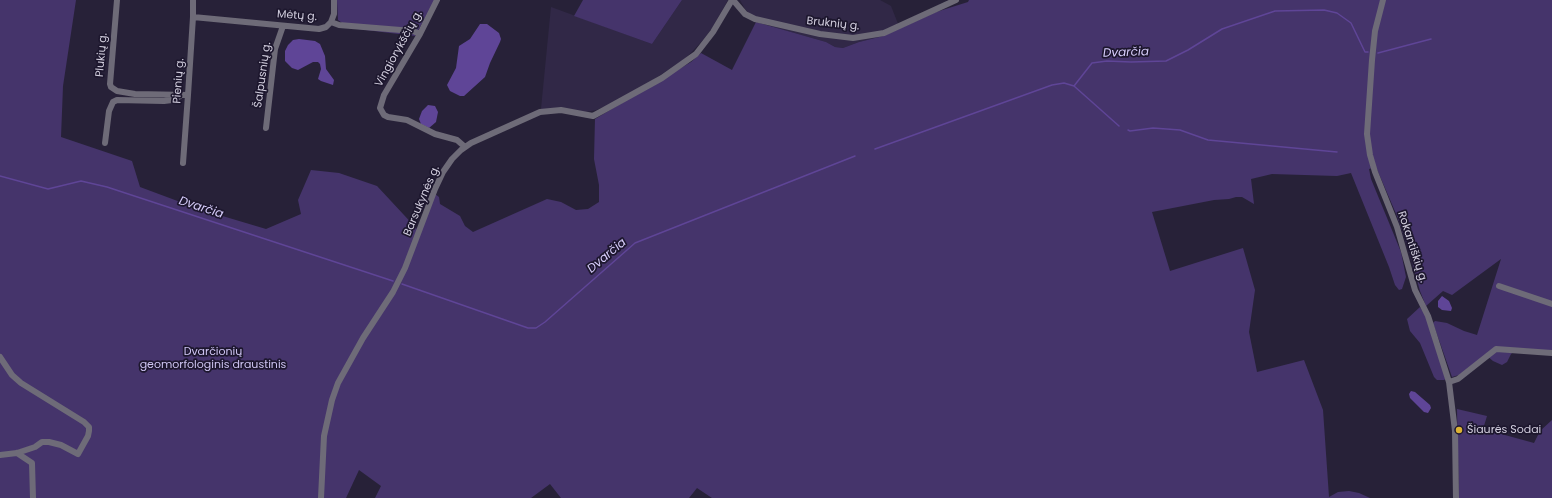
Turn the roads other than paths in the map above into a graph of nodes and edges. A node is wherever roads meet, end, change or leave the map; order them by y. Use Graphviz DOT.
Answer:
graph roads {
  1 [pos="117,0"];
  2 [pos="193,0"];
  3 [pos="334,0"];
  4 [pos="437,0"];
  5 [pos="733,0"];
  6 [pos="953,0"];
  7 [pos="1384,0"];
  8 [pos="193,17"];
  9 [pos="331,22"];
  10 [pos="283,26"];
  11 [pos="420,34"];
  12 [pos="185,95"];
  13 [pos="266,128"];
  14 [pos="105,143"];
  15 [pos="465,147"];
  16 [pos="182,163"];
  17 [pos="1499,286"];
  18 [pos="1552,304"];
  19 [pos="1552,353"];
  20 [pos="0,356"];
  21 [pos="1449,382"];
  22 [pos="17,453"];
  23 [pos="0,455"];
  24 [pos="33,498"];
  25 [pos="321,498"];
  26 [pos="1456,498"];
  1 -- 12 [label="street, Plukių g."];
  2 -- 8 [label="street, Pienių g."];
  3 -- 9 [label="street"];
  4 -- 11 [label="street, Vingiorykščių g."];
  5 -- 6 [label="street, Bruknių g."];
  5 -- 15 [label="street, Barsukynės g."];
  7 -- 21 [label="street, Rokantiškių g."];
  8 -- 10 [label="street, Mėtų g."];
  8 -- 12 [label="street, Pienių g."];
  9 -- 10 [label="street, Mėtų g."];
  9 -- 11 [label="street, Mėtų g."];
  10 -- 13 [label="street, Šalpusnių g."];
  11 -- 15 [label="street, Vingiorykščių g."];
  12 -- 14 [label="street"];
  12 -- 16 [label="street, Pienių g."];
  15 -- 25 [label="street, Barsukynės g."];
  17 -- 18 [label="street"];
  19 -- 21 [label="street"];
  20 -- 22 [label="street"];
  21 -- 26 [label="street, Rokantiškių g."];
  22 -- 23 [label="street"];
  22 -- 24 [label="street"];
}
